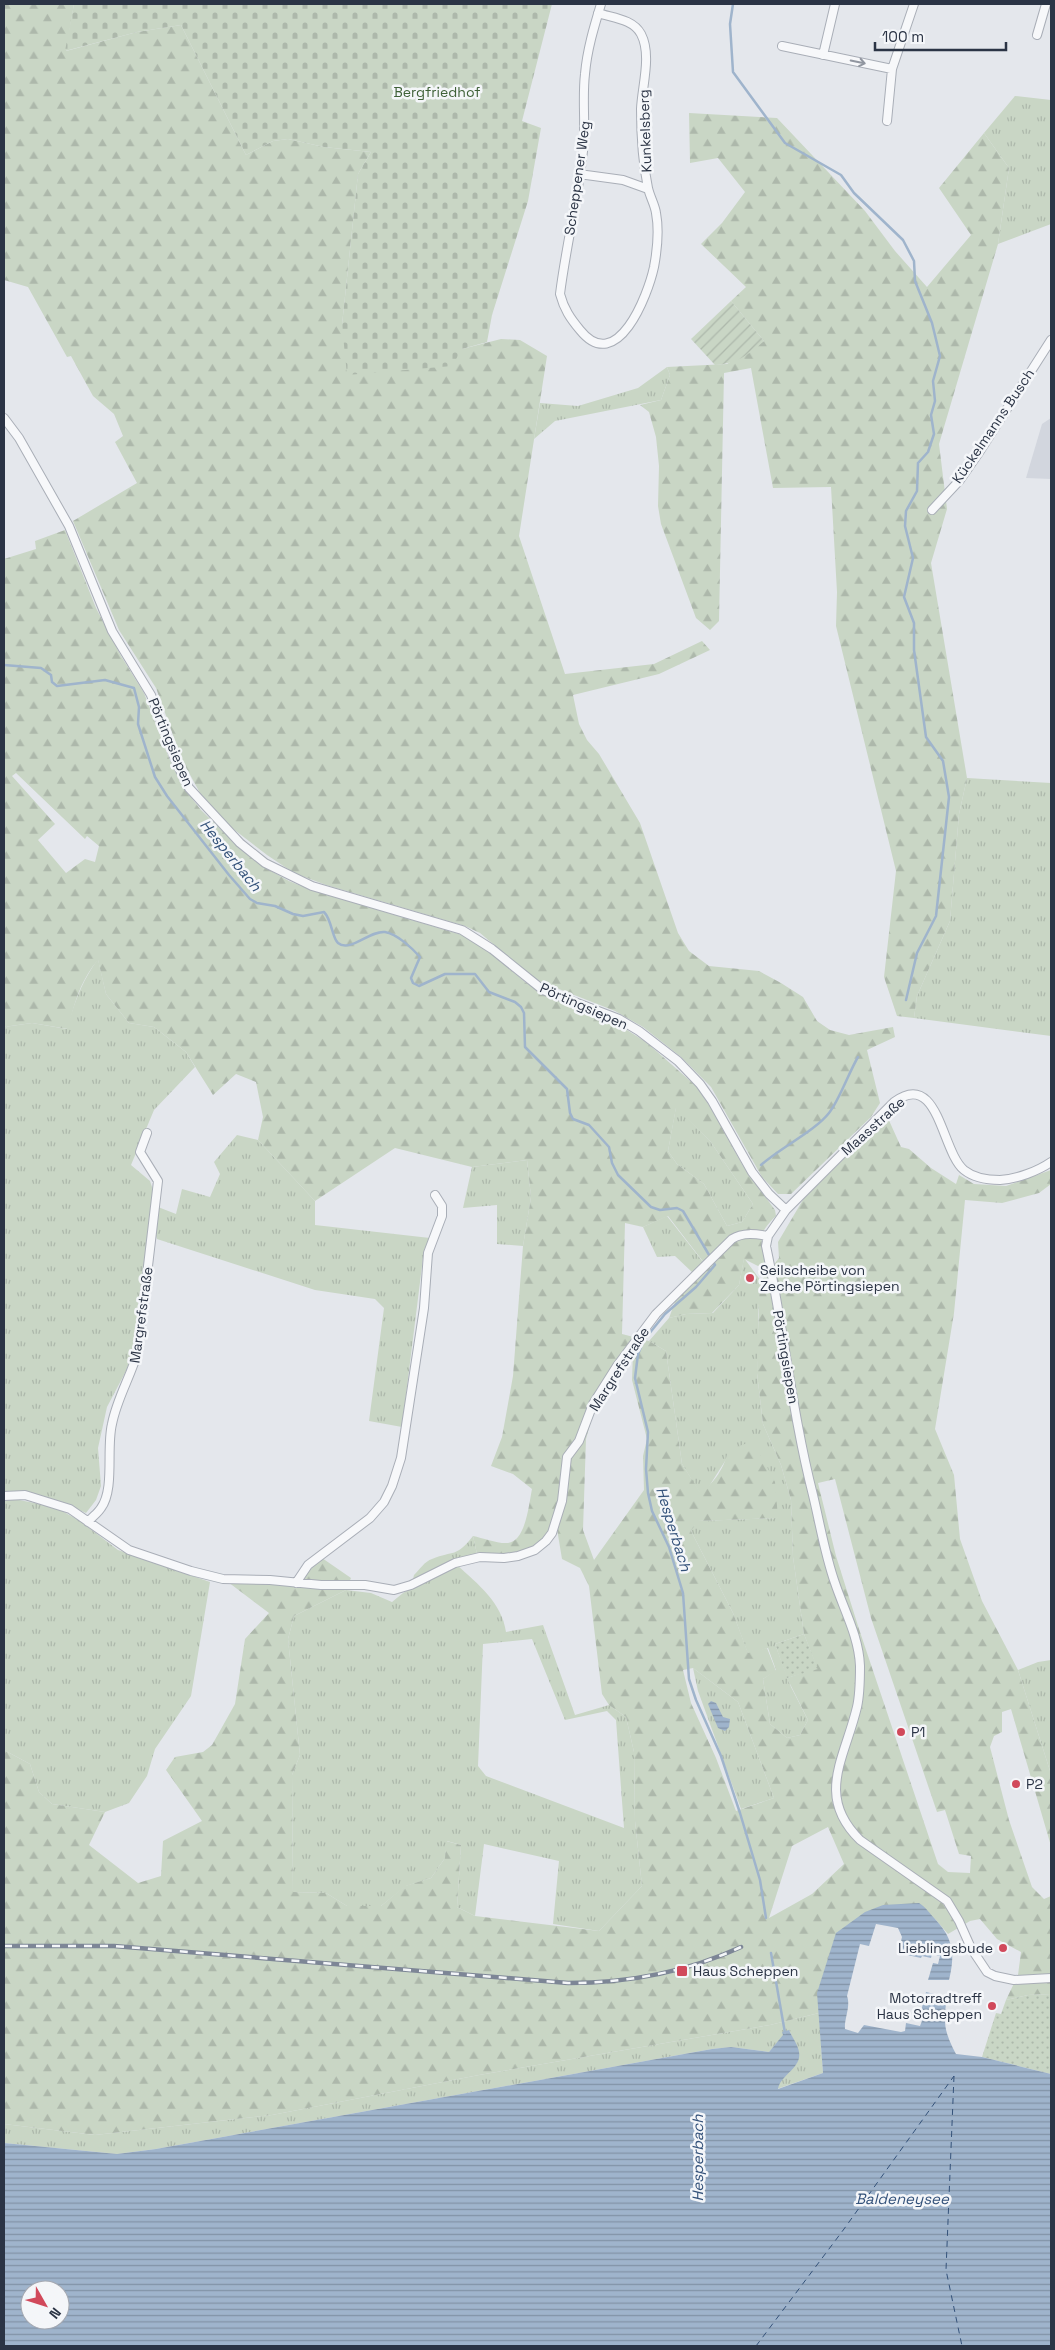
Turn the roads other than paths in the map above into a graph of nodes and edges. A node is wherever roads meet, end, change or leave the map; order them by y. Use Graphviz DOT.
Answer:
graph roads {
  1 [pos="601,4"];
  2 [pos="835,4"];
  3 [pos="914,4"];
  4 [pos="1046,4"];
  5 [pos="598,13"];
  6 [pos="1037,34"];
  7 [pos="782,46"];
  8 [pos="823,54"];
  9 [pos="892,69"];
  10 [pos="887,122"];
  11 [pos="580,174"];
  12 [pos="648,189"];
  13 [pos="560,294"];
  14 [pos="1051,340"];
  15 [pos="4,418"];
  16 [pos="932,510"];
  17 [pos="147,1133"];
  18 [pos="1051,1162"];
  19 [pos="435,1194"];
  20 [pos="786,1210"];
  21 [pos="768,1236"];
  22 [pos="4,1496"];
  23 [pos="88,1522"];
  24 [pos="296,1583"];
  25 [pos="1051,1978"];
  1 -- 5 [label="street, Scheppener Weg"];
  2 -- 8 [label="street"];
  3 -- 9 [label="street"];
  4 -- 6 [label="street"];
  5 -- 11 [label="street, Scheppener Weg"];
  5 -- 12 [label="street, Kunkelsberg"];
  7 -- 8 [label="street"];
  8 -- 9 [label="street, one-way"];
  9 -- 10 [label="street"];
  11 -- 12 [label="street, Kunkelsberg"];
  11 -- 13 [label="street, Scheppener Weg"];
  12 -- 13 [label="street, Kunkelsberg"];
  14 -- 16 [label="street, Kückelmanns Busch"];
  15 -- 20 [label="street, Pörtingsiepen"];
  17 -- 23 [label="street, Margrefstraße"];
  18 -- 20 [label="street, Maasstraße"];
  19 -- 24 [label="street"];
  20 -- 21 [label="street"];
  21 -- 24 [label="street, Margrefstraße"];
  21 -- 25 [label="street, Pörtingsiepen"];
  22 -- 23 [label="street, Margrefstraße"];
  23 -- 24 [label="street, Margrefstraße"];
}
